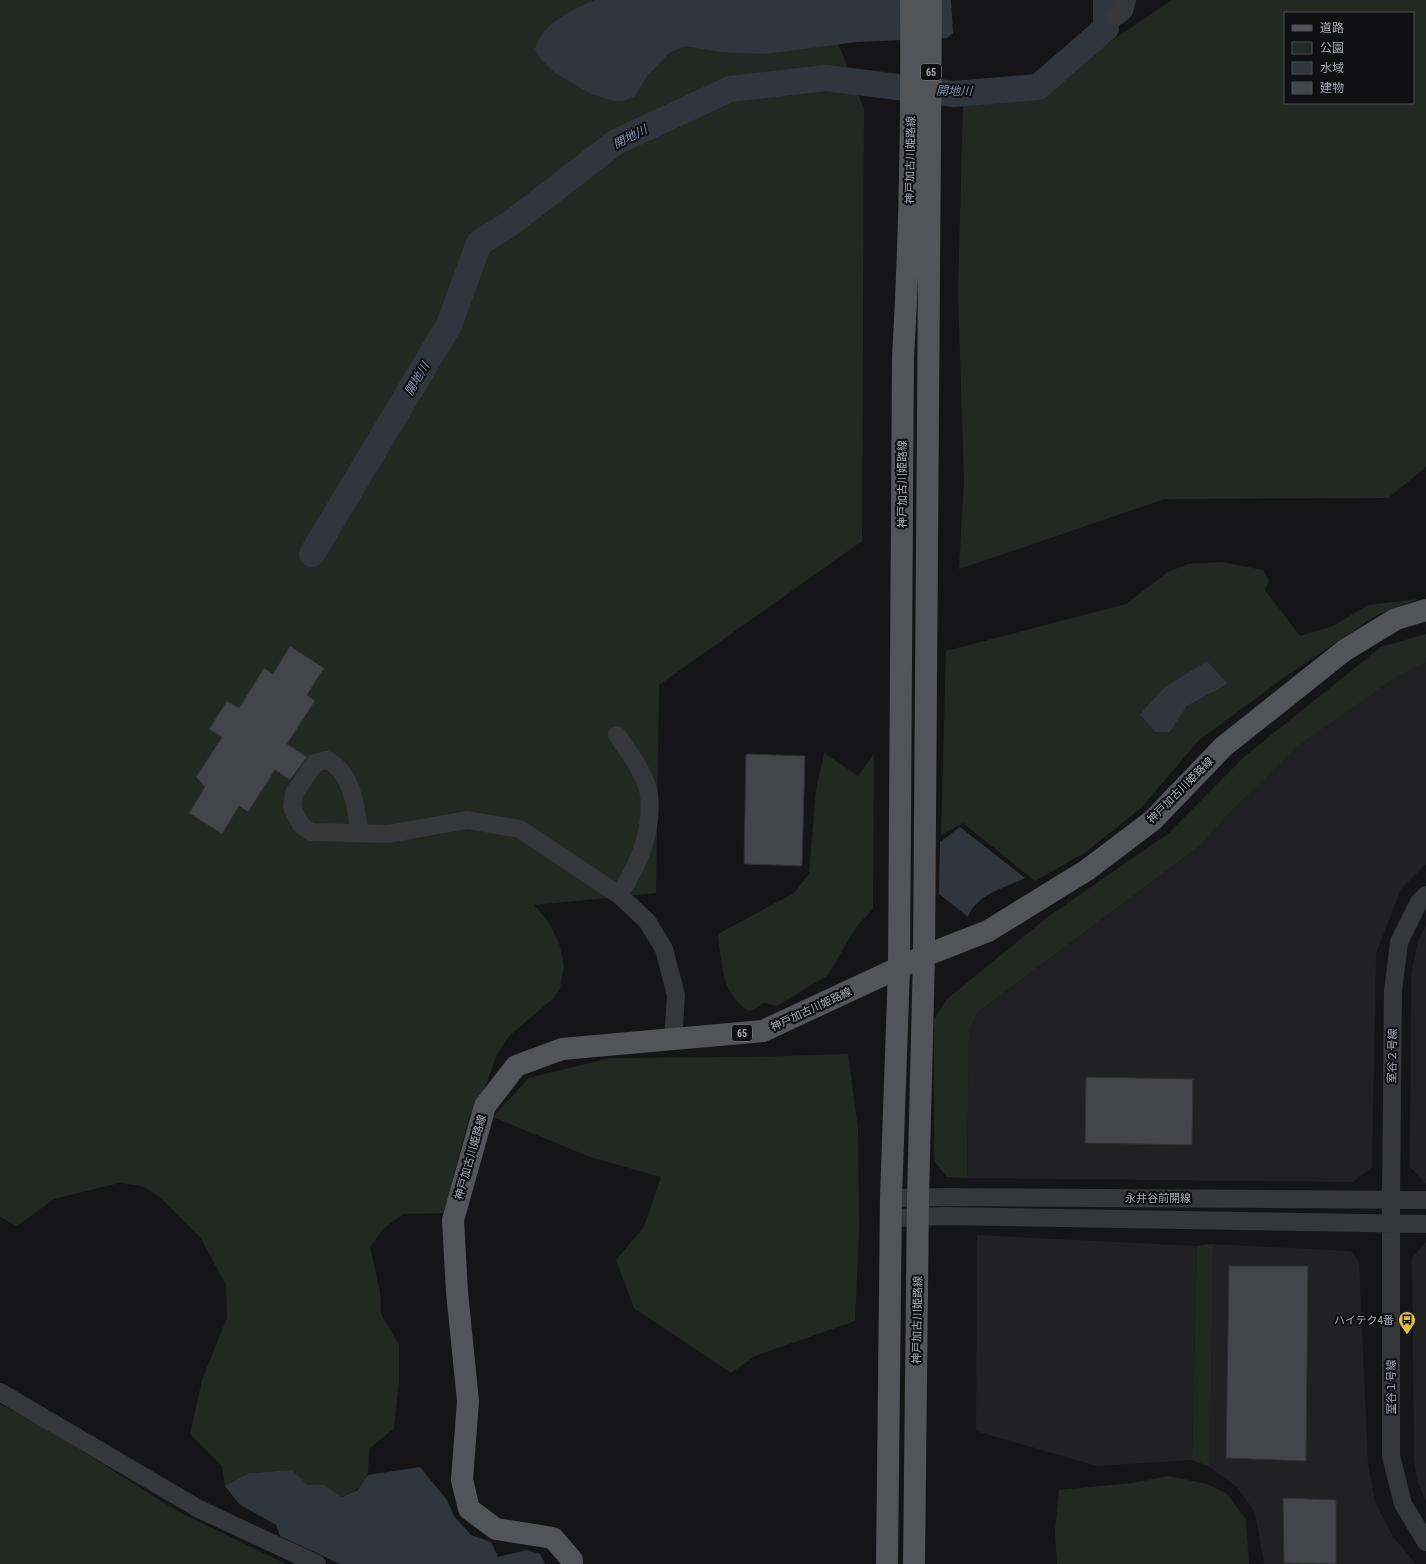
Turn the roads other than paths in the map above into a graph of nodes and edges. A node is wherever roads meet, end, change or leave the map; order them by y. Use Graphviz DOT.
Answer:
graph roads {
  1 [pos="911,0"];
  2 [pos="931,0"];
  3 [pos="1127,0"];
  4 [pos="1116,17"];
  5 [pos="921,144"];
  6 [pos="1426,610"];
  7 [pos="617,735"];
  8 [pos="359,833"];
  9 [pos="619,895"];
  10 [pos="1426,895"];
  11 [pos="924,956"];
  12 [pos="898,968"];
  13 [pos="673,1040"];
  14 [pos="1391,1199"];
  15 [pos="1426,1200"];
  16 [pos="891,1208"];
  17 [pos="918,1208"];
  18 [pos="1426,1224"];
  19 [pos="1392,1225"];
  20 [pos="0,1392"];
  21 [pos="1426,1542"];
  22 [pos="317,1564"];
  23 [pos="572,1564"];
  24 [pos="887,1564"];
  25 [pos="914,1564"];
  1 -- 5 [label="main road, 神戸加古川姫路線 / 65"];
  2 -- 5 [label="main road, 神戸加古川姫路線 / 65"];
  3 -- 4 [label="street"];
  5 -- 11 [label="main road, 神戸加古川姫路線 / 65"];
  5 -- 12 [label="main road, 神戸加古川姫路線 / 65"];
  6 -- 11 [label="main road, 神戸加古川姫路線 / 65"];
  7 -- 9 [label="street"];
  8 -- 9 [label="street"];
  9 -- 13 [label="street"];
  10 -- 14 [label="street, 室谷２号線"];
  11 -- 12 [label="main road, 神戸加古川姫路線 / 65"];
  11 -- 17 [label="main road, 神戸加古川姫路線 / 65"];
  12 -- 13 [label="main road, 神戸加古川姫路線 / 65"];
  12 -- 16 [label="main road, 神戸加古川姫路線 / 65"];
  13 -- 23 [label="main road, 神戸加古川姫路線 / 65"];
  14 -- 15 [label="street, 永井谷前開線"];
  14 -- 17 [label="street, 永井谷前開線"];
  14 -- 19 [label="street, 室谷２号線"];
  16 -- 17 [label="street, 永井谷前開線"];
  16 -- 24 [label="main road, 神戸加古川姫路線 / 65"];
  17 -- 19 [label="street, 永井谷前開線"];
  17 -- 25 [label="main road, 神戸加古川姫路線 / 65"];
  18 -- 19 [label="street, 永井谷前開線"];
  19 -- 21 [label="street, 室谷１号線"];
  20 -- 22 [label="street"];
}
